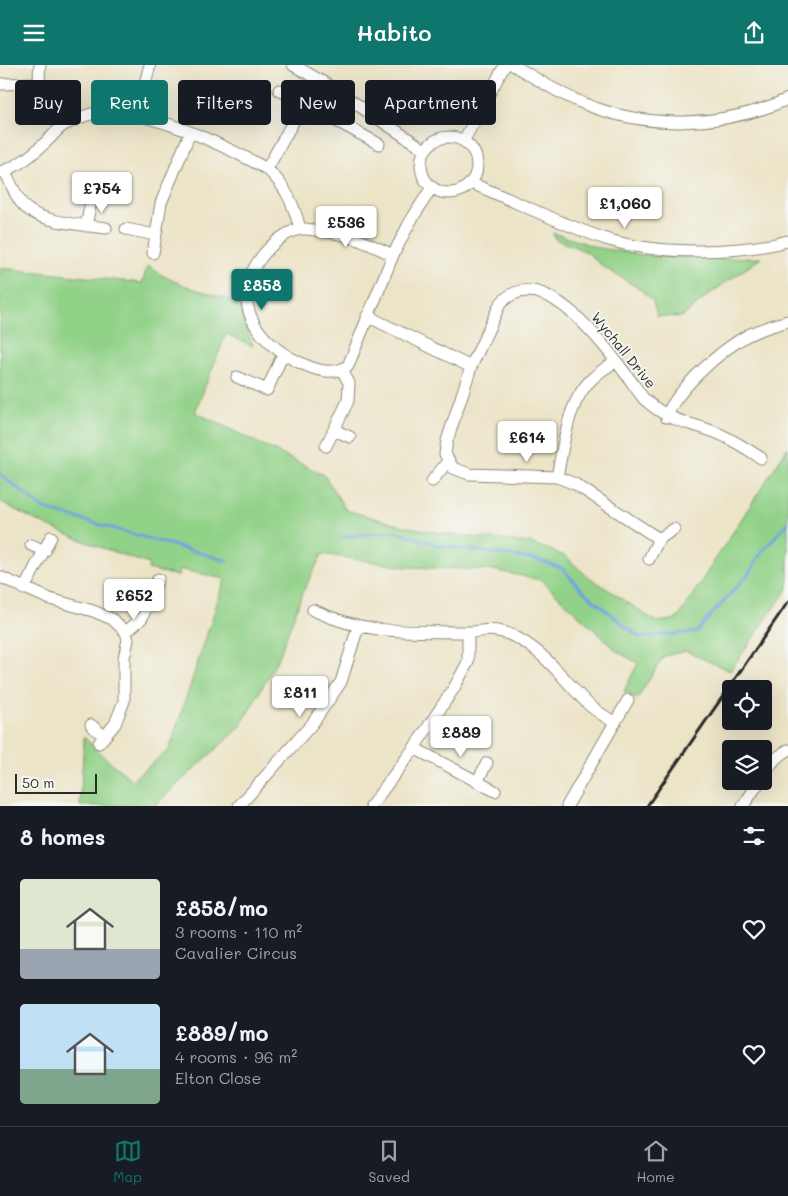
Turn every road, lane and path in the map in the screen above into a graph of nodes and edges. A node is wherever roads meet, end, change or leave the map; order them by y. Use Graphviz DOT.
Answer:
graph roads {
  1 [pos="40,65"];
  2 [pos="150,65"];
  3 [pos="293,65"];
  4 [pos="505,65"];
  5 [pos="513,65"];
  6 [pos="39,80"];
  7 [pos="146,80"];
  8 [pos="0,84"];
  9 [pos="15,84"];
  10 [pos="788,99"];
  11 [pos="91,114"];
  12 [pos="168,125"];
  13 [pos="291,125"];
  14 [pos="348,125"];
  15 [pos="61,127"];
  16 [pos="190,133"];
  17 [pos="464,140"];
  18 [pos="379,144"];
  19 [pos="425,150"];
  20 [pos="267,169"];
  21 [pos="2,172"];
  22 [pos="471,183"];
  23 [pos="432,187"];
  24 [pos="92,197"];
  25 [pos="86,226"];
  26 [pos="106,227"];
  27 [pos="126,229"];
  28 [pos="300,229"];
  29 [pos="155,235"];
  30 [pos="788,241"];
  31 [pos="153,253"];
  32 [pos="394,255"];
  33 [pos="367,316"];
  34 [pos="788,321"];
  35 [pos="283,354"];
  36 [pos="616,361"];
  37 [pos="471,367"];
  38 [pos="340,371"];
  39 [pos="236,377"];
  40 [pos="666,417"];
  41 [pos="334,430"];
  42 [pos="350,437"];
  43 [pos="326,446"];
  44 [pos="761,458"];
  45 [pos="448,461"];
  46 [pos="557,477"];
  47 [pos="432,481"];
  48 [pos="674,529"];
  49 [pos="51,537"];
  50 [pos="659,539"];
  51 [pos="31,545"];
  52 [pos="45,551"];
  53 [pos="649,559"];
  54 [pos="0,577"];
  55 [pos="158,579"];
  56 [pos="24,589"];
  57 [pos="313,610"];
  58 [pos="358,627"];
  59 [pos="126,632"];
  60 [pos="468,633"];
  61 [pos="628,700"];
  62 [pos="614,723"];
  63 [pos="91,725"];
  64 [pos="414,749"];
  65 [pos="788,750"];
  66 [pos="487,763"];
  67 [pos="772,763"];
  68 [pos="477,781"];
  69 [pos="754,790"];
  70 [pos="495,791"];
  71 [pos="239,806"];
  72 [pos="371,806"];
  73 [pos="567,806"];
  74 [pos="743,806"];
  1 -- 6 [label="street"];
  2 -- 7 [label="street"];
  3 -- 19 [label="street"];
  4 -- 17 [label="street"];
  5 -- 10 [label="street"];
  8 -- 9 [label="street"];
  11 -- 15 [label="street"];
  12 -- 16 [label="street"];
  13 -- 20 [label="street"];
  14 -- 18 [label="street"];
  15 -- 21 [label="street"];
  16 -- 20 [label="street"];
  16 -- 29 [label="street"];
  17 -- 19 [label="street"];
  17 -- 22 [label="street"];
  19 -- 23 [label="street"];
  20 -- 28 [label="street"];
  21 -- 25 [label="street"];
  22 -- 23 [label="street"];
  22 -- 30 [label="street"];
  23 -- 32 [label="street"];
  24 -- 25 [label="street"];
  25 -- 26 [label="street"];
  27 -- 29 [label="street"];
  28 -- 32 [label="street"];
  28 -- 35 [label="street"];
  29 -- 31 [label="street"];
  32 -- 33 [label="street"];
  33 -- 37 [label="street"];
  33 -- 38 [label="street"];
  34 -- 40 [label="street"];
  35 -- 38 [label="street"];
  35 -- 39 [label="street"];
  36 -- 37 [label="street, Wychall Drive"];
  36 -- 40 [label="street, Wychall Drive"];
  36 -- 46 [label="street"];
  37 -- 45 [label="street, Wychall Drive"];
  38 -- 41 [label="street"];
  40 -- 44 [label="street, Wychall Drive"];
  41 -- 42 [label="street"];
  41 -- 43 [label="street"];
  45 -- 46 [label="street"];
  45 -- 47 [label="street"];
  46 -- 50 [label="street"];
  48 -- 50 [label="street"];
  49 -- 52 [label="street"];
  50 -- 53 [label="street"];
  51 -- 52 [label="street"];
  52 -- 56 [label="street"];
  54 -- 56 [label="street"];
  55 -- 59 [label="street"];
  56 -- 59 [label="street"];
  57 -- 58 [label="street"];
  58 -- 60 [label="street"];
  58 -- 71 [label="street"];
  59 -- 63 [label="street"];
  60 -- 62 [label="street"];
  60 -- 64 [label="street"];
  61 -- 62 [label="street"];
  62 -- 73 [label="street"];
  64 -- 68 [label="street"];
  64 -- 72 [label="street"];
  65 -- 67 [label="street"];
  66 -- 68 [label="street"];
  68 -- 70 [label="street"];
  69 -- 74 [label="street"];
}
